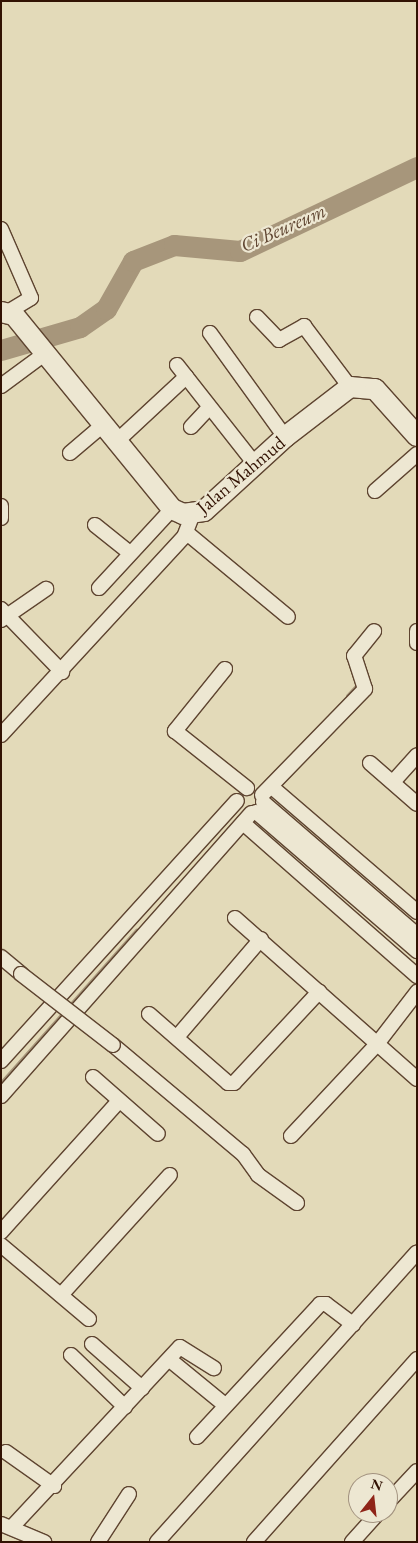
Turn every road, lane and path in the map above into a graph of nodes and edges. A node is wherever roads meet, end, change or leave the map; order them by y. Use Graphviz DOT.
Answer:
graph roads {
  1 [pos="1,229"];
  2 [pos="4,312"];
  3 [pos="257,317"];
  4 [pos="210,334"];
  5 [pos="37,347"];
  6 [pos="177,365"];
  7 [pos="186,377"];
  8 [pos="1,386"];
  9 [pos="350,388"];
  10 [pos="210,408"];
  11 [pos="103,425"];
  12 [pos="191,426"];
  13 [pos="417,436"];
  14 [pos="285,437"];
  15 [pos="116,442"];
  16 [pos="70,453"];
  17 [pos="417,454"];
  18 [pos="255,464"];
  19 [pos="375,491"];
  20 [pos="1,506"];
  21 [pos="172,508"];
  22 [pos="1,518"];
  23 [pos="190,524"];
  24 [pos="95,526"];
  25 [pos="130,553"];
  26 [pos="99,588"];
  27 [pos="46,589"];
  28 [pos="3,615"];
  29 [pos="288,617"];
  30 [pos="374,631"];
  31 [pos="417,631"];
  32 [pos="417,643"];
  33 [pos="225,670"];
  34 [pos="62,672"];
  35 [pos="1,735"];
  36 [pos="417,755"];
  37 [pos="370,763"];
  38 [pos="393,782"];
  39 [pos="247,788"];
  40 [pos="237,801"];
  41 [pos="417,804"];
  42 [pos="258,806"];
  43 [pos="417,912"];
  44 [pos="235,918"];
  45 [pos="417,935"];
  46 [pos="261,938"];
  47 [pos="417,951"];
  48 [pos="1,957"];
  49 [pos="417,976"];
  50 [pos="319,992"];
  51 [pos="417,992"];
  52 [pos="411,1004"];
  53 [pos="149,1014"];
  54 [pos="42,1017"];
  55 [pos="58,1029"];
  56 [pos="177,1037"];
  57 [pos="377,1044"];
  58 [pos="1,1061"];
  59 [pos="93,1077"];
  60 [pos="417,1079"];
  61 [pos="1,1096"];
  62 [pos="119,1102"];
  63 [pos="158,1134"];
  64 [pos="291,1136"];
  65 [pos="170,1176"];
  66 [pos="297,1203"];
  67 [pos="1,1232"];
  68 [pos="1,1245"];
  69 [pos="417,1252"];
  70 [pos="61,1295"];
  71 [pos="88,1319"];
  72 [pos="353,1324"];
  73 [pos="92,1344"];
  74 [pos="71,1355"];
  75 [pos="417,1359"];
  76 [pos="170,1360"];
  77 [pos="214,1368"];
  78 [pos="142,1388"];
  79 [pos="225,1405"];
  80 [pos="125,1407"];
  81 [pos="198,1436"];
  82 [pos="6,1452"];
  83 [pos="417,1471"];
  84 [pos="54,1486"];
  85 [pos="398,1491"];
  86 [pos="129,1494"];
  87 [pos="369,1523"];
  88 [pos="6,1526"];
  89 [pos="44,1542"];
  90 [pos="98,1542"];
  91 [pos="157,1542"];
  92 [pos="254,1542"];
  93 [pos="352,1542"];
  1 -- 2 [label="street"];
  2 -- 5 [label="street, Jalan Mahmud"];
  3 -- 9 [label="street"];
  4 -- 14 [label="street"];
  5 -- 8 [label="street"];
  5 -- 11 [label="street, Jalan Mahmud"];
  6 -- 7 [label="street"];
  7 -- 10 [label="street"];
  7 -- 15 [label="street"];
  9 -- 13 [label="street"];
  9 -- 14 [label="street, Jalan Mahmud"];
  10 -- 12 [label="street"];
  10 -- 18 [label="street"];
  11 -- 15 [label="street, Jalan Mahmud"];
  11 -- 16 [label="street"];
  14 -- 18 [label="street, Jalan Mahmud"];
  15 -- 21 [label="street, Jalan Mahmud"];
  17 -- 19 [label="street"];
  18 -- 23 [label="street, Jalan Mahmud"];
  20 -- 22 [label="street"];
  21 -- 23 [label="street, Jalan Mahmud"];
  21 -- 25 [label="street"];
  23 -- 29 [label="street"];
  23 -- 34 [label="street"];
  24 -- 25 [label="street"];
  25 -- 26 [label="street"];
  27 -- 28 [label="street"];
  28 -- 34 [label="street"];
  30 -- 42 [label="street"];
  31 -- 32 [label="street"];
  33 -- 39 [label="street"];
  34 -- 35 [label="street"];
  36 -- 38 [label="street"];
  37 -- 38 [label="street"];
  38 -- 41 [label="street"];
  39 -- 40 [label="street"];
  39 -- 42 [label="street"];
  40 -- 42 [label="street"];
  40 -- 54 [label="street"];
  42 -- 43 [label="street"];
  42 -- 45 [label="street"];
  42 -- 47 [label="street"];
  42 -- 49 [label="street"];
  42 -- 55 [label="street"];
  44 -- 46 [label="street"];
  46 -- 50 [label="street"];
  46 -- 56 [label="street"];
  48 -- 66 [label="street, bridge"];
  50 -- 56 [label="street"];
  50 -- 57 [label="street"];
  51 -- 52 [label="street"];
  52 -- 57 [label="street"];
  53 -- 56 [label="street"];
  54 -- 55 [label="street"];
  54 -- 58 [label="street"];
  55 -- 61 [label="street"];
  57 -- 60 [label="street"];
  57 -- 64 [label="street"];
  59 -- 62 [label="street"];
  62 -- 63 [label="street"];
  62 -- 67 [label="street"];
  65 -- 70 [label="street"];
  68 -- 70 [label="street"];
  69 -- 72 [label="street"];
  70 -- 71 [label="street"];
  72 -- 79 [label="street"];
  72 -- 91 [label="street"];
  73 -- 78 [label="street"];
  74 -- 80 [label="street"];
  75 -- 92 [label="street"];
  76 -- 77 [label="street"];
  76 -- 78 [label="street"];
  76 -- 79 [label="street"];
  78 -- 80 [label="street"];
  79 -- 81 [label="street"];
  80 -- 84 [label="street"];
  82 -- 84 [label="street"];
  83 -- 85 [label="street"];
  84 -- 88 [label="street"];
  86 -- 90 [label="street"];
  87 -- 93 [label="street"];
  88 -- 89 [label="street"];
}
